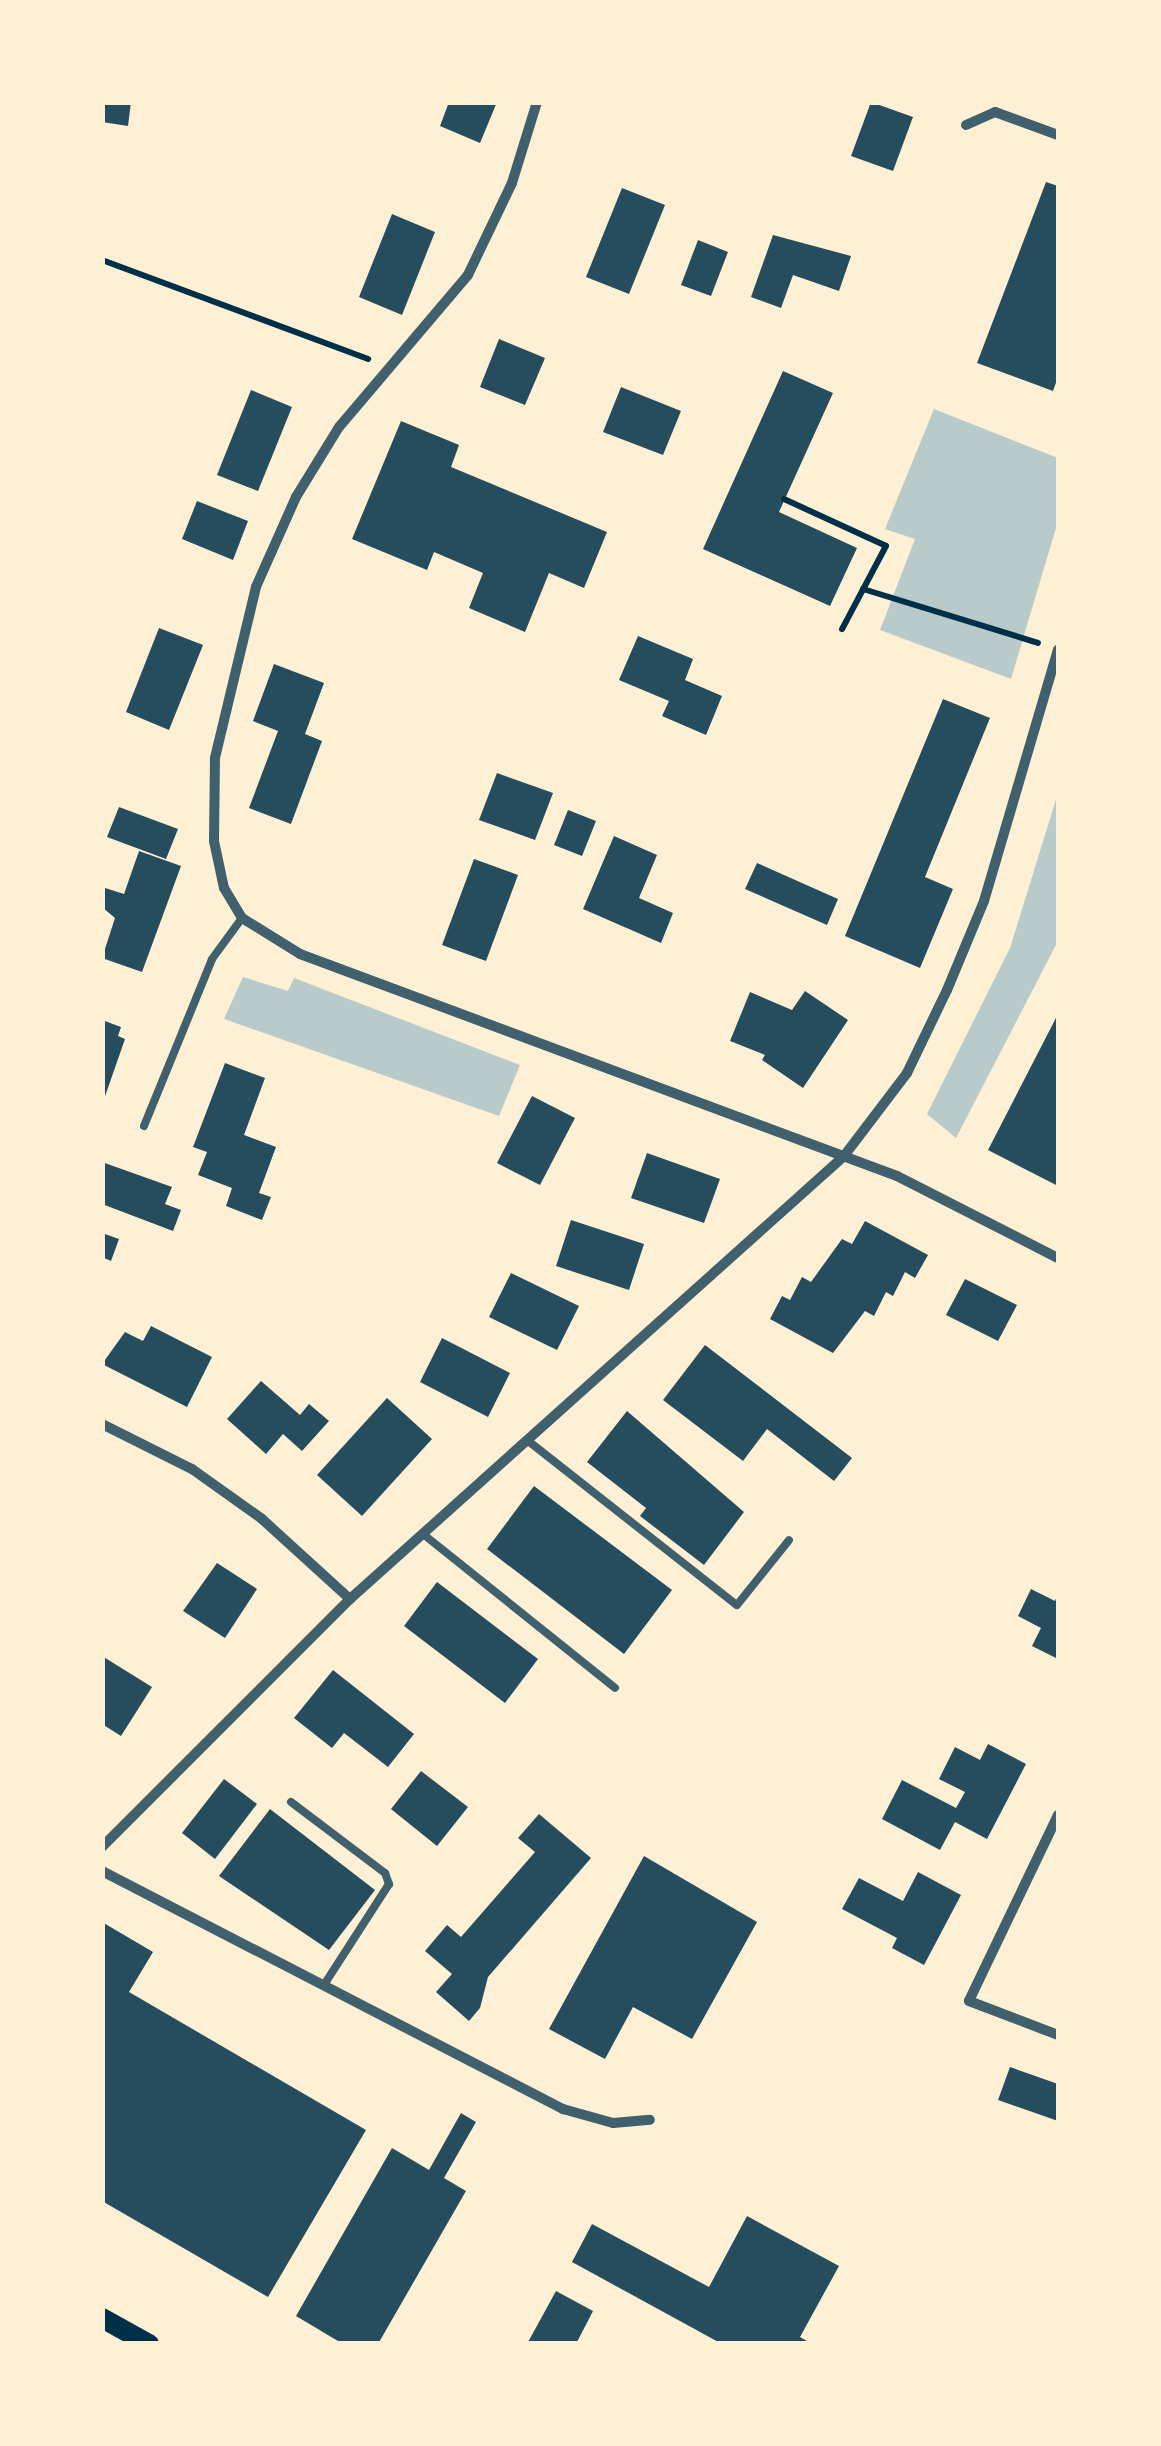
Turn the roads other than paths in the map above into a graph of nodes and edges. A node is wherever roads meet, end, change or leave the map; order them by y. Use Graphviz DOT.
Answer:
graph roads {
  1 [pos="537,102"];
  2 [pos="966,125"];
  3 [pos="1058,134"];
  4 [pos="1058,650"];
  5 [pos="242,918"];
  6 [pos="144,1126"];
  7 [pos="844,1156"];
  8 [pos="1058,1258"];
  9 [pos="102,1424"];
  10 [pos="526,1440"];
  11 [pos="423,1534"];
  12 [pos="789,1540"];
  13 [pos="350,1600"];
  14 [pos="615,1688"];
  15 [pos="291,1802"];
  16 [pos="1058,1815"];
  17 [pos="102,1847"];
  18 [pos="102,1871"];
  19 [pos="324,1985"];
  20 [pos="1058,2035"];
  21 [pos="650,2120"];
  22 [pos="102,2318"];
  23 [pos="149,2344"];
  1 -- 5 [label="street"];
  2 -- 3 [label="street"];
  4 -- 7 [label="street"];
  5 -- 6 [label="lane"];
  5 -- 7 [label="street"];
  7 -- 8 [label="street"];
  7 -- 10 [label="street"];
  9 -- 13 [label="street"];
  10 -- 11 [label="street"];
  10 -- 12 [label="lane"];
  11 -- 13 [label="street"];
  11 -- 14 [label="lane"];
  13 -- 17 [label="street"];
  15 -- 19 [label="lane"];
  16 -- 20 [label="street"];
  18 -- 19 [label="street"];
  19 -- 21 [label="street"];
  22 -- 23 [label="main road"];
}
